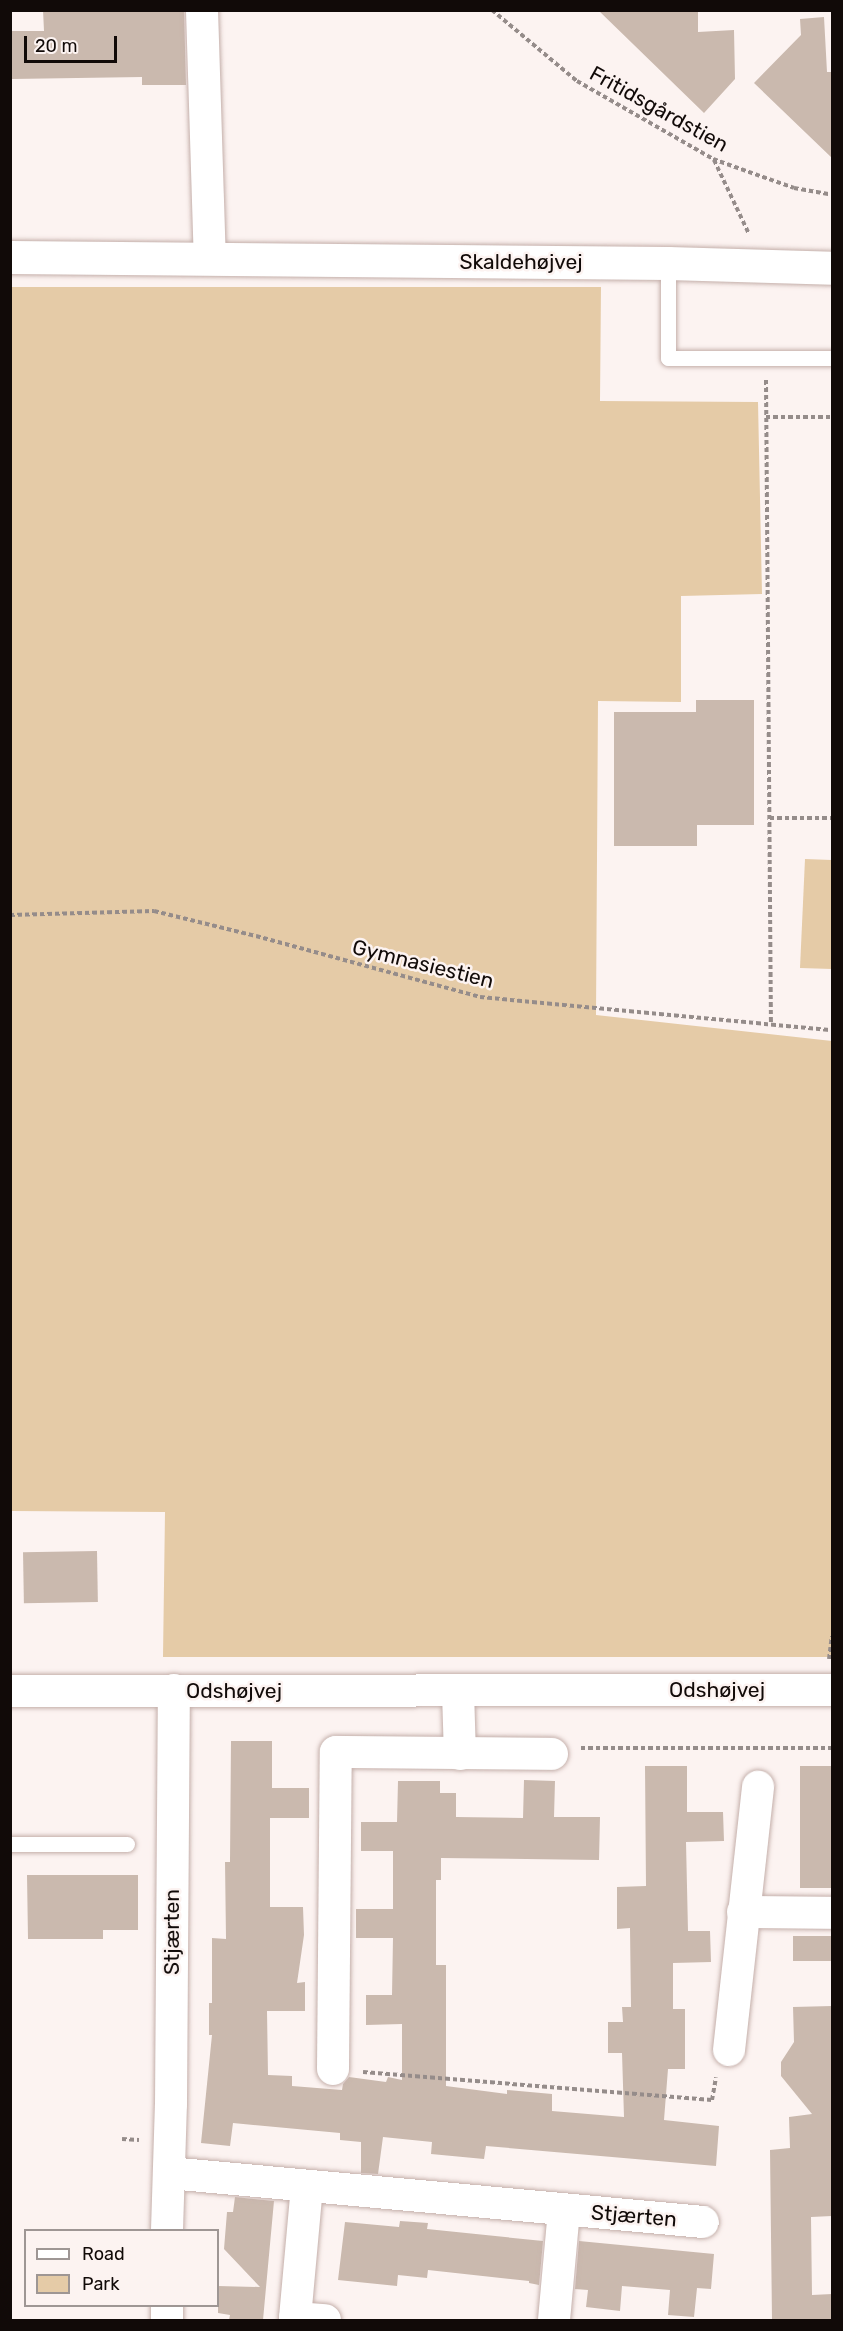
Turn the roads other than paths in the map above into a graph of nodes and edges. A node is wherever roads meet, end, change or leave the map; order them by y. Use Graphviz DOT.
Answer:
graph roads {
  1 [pos="202,10"];
  2 [pos="10,257"];
  3 [pos="210,259"];
  4 [pos="668,263"];
  5 [pos="832,268"];
  6 [pos="832,358"];
  7 [pos="174,1690"];
  8 [pos="832,1690"];
  9 [pos="10,1691"];
  10 [pos="458,1692"];
  11 [pos="460,1754"];
  12 [pos="552,1754"];
  13 [pos="758,1787"];
  14 [pos="10,1844"];
  15 [pos="127,1844"];
  16 [pos="743,1912"];
  17 [pos="832,1913"];
  18 [pos="729,2050"];
  19 [pos="333,2069"];
  20 [pos="169,2173"];
  21 [pos="307,2186"];
  22 [pos="564,2210"];
  23 [pos="703,2222"];
  24 [pos="167,2229"];
  25 [pos="326,2320"];
  26 [pos="554,2320"];
  1 -- 3 [label="street"];
  2 -- 3 [label="street, Skaldehøjvej"];
  3 -- 4 [label="street, Skaldehøjvej"];
  4 -- 5 [label="street, Skaldehøjvej"];
  4 -- 6 [label="lane"];
  7 -- 9 [label="street, Odshøjvej"];
  7 -- 10 [label="street, Odshøjvej"];
  7 -- 20 [label="street, Stjærten"];
  8 -- 10 [label="street, Odshøjvej"];
  10 -- 11 [label="street"];
  11 -- 12 [label="street"];
  11 -- 19 [label="street"];
  13 -- 16 [label="street"];
  14 -- 15 [label="lane"];
  16 -- 17 [label="street"];
  16 -- 18 [label="street"];
  20 -- 21 [label="street, Stjærten"];
  20 -- 24 [label="street, Stjærten"];
  21 -- 22 [label="street, Stjærten"];
  21 -- 25 [label="street"];
  22 -- 23 [label="street, Stjærten"];
  22 -- 26 [label="street, Stjærten"];
}
